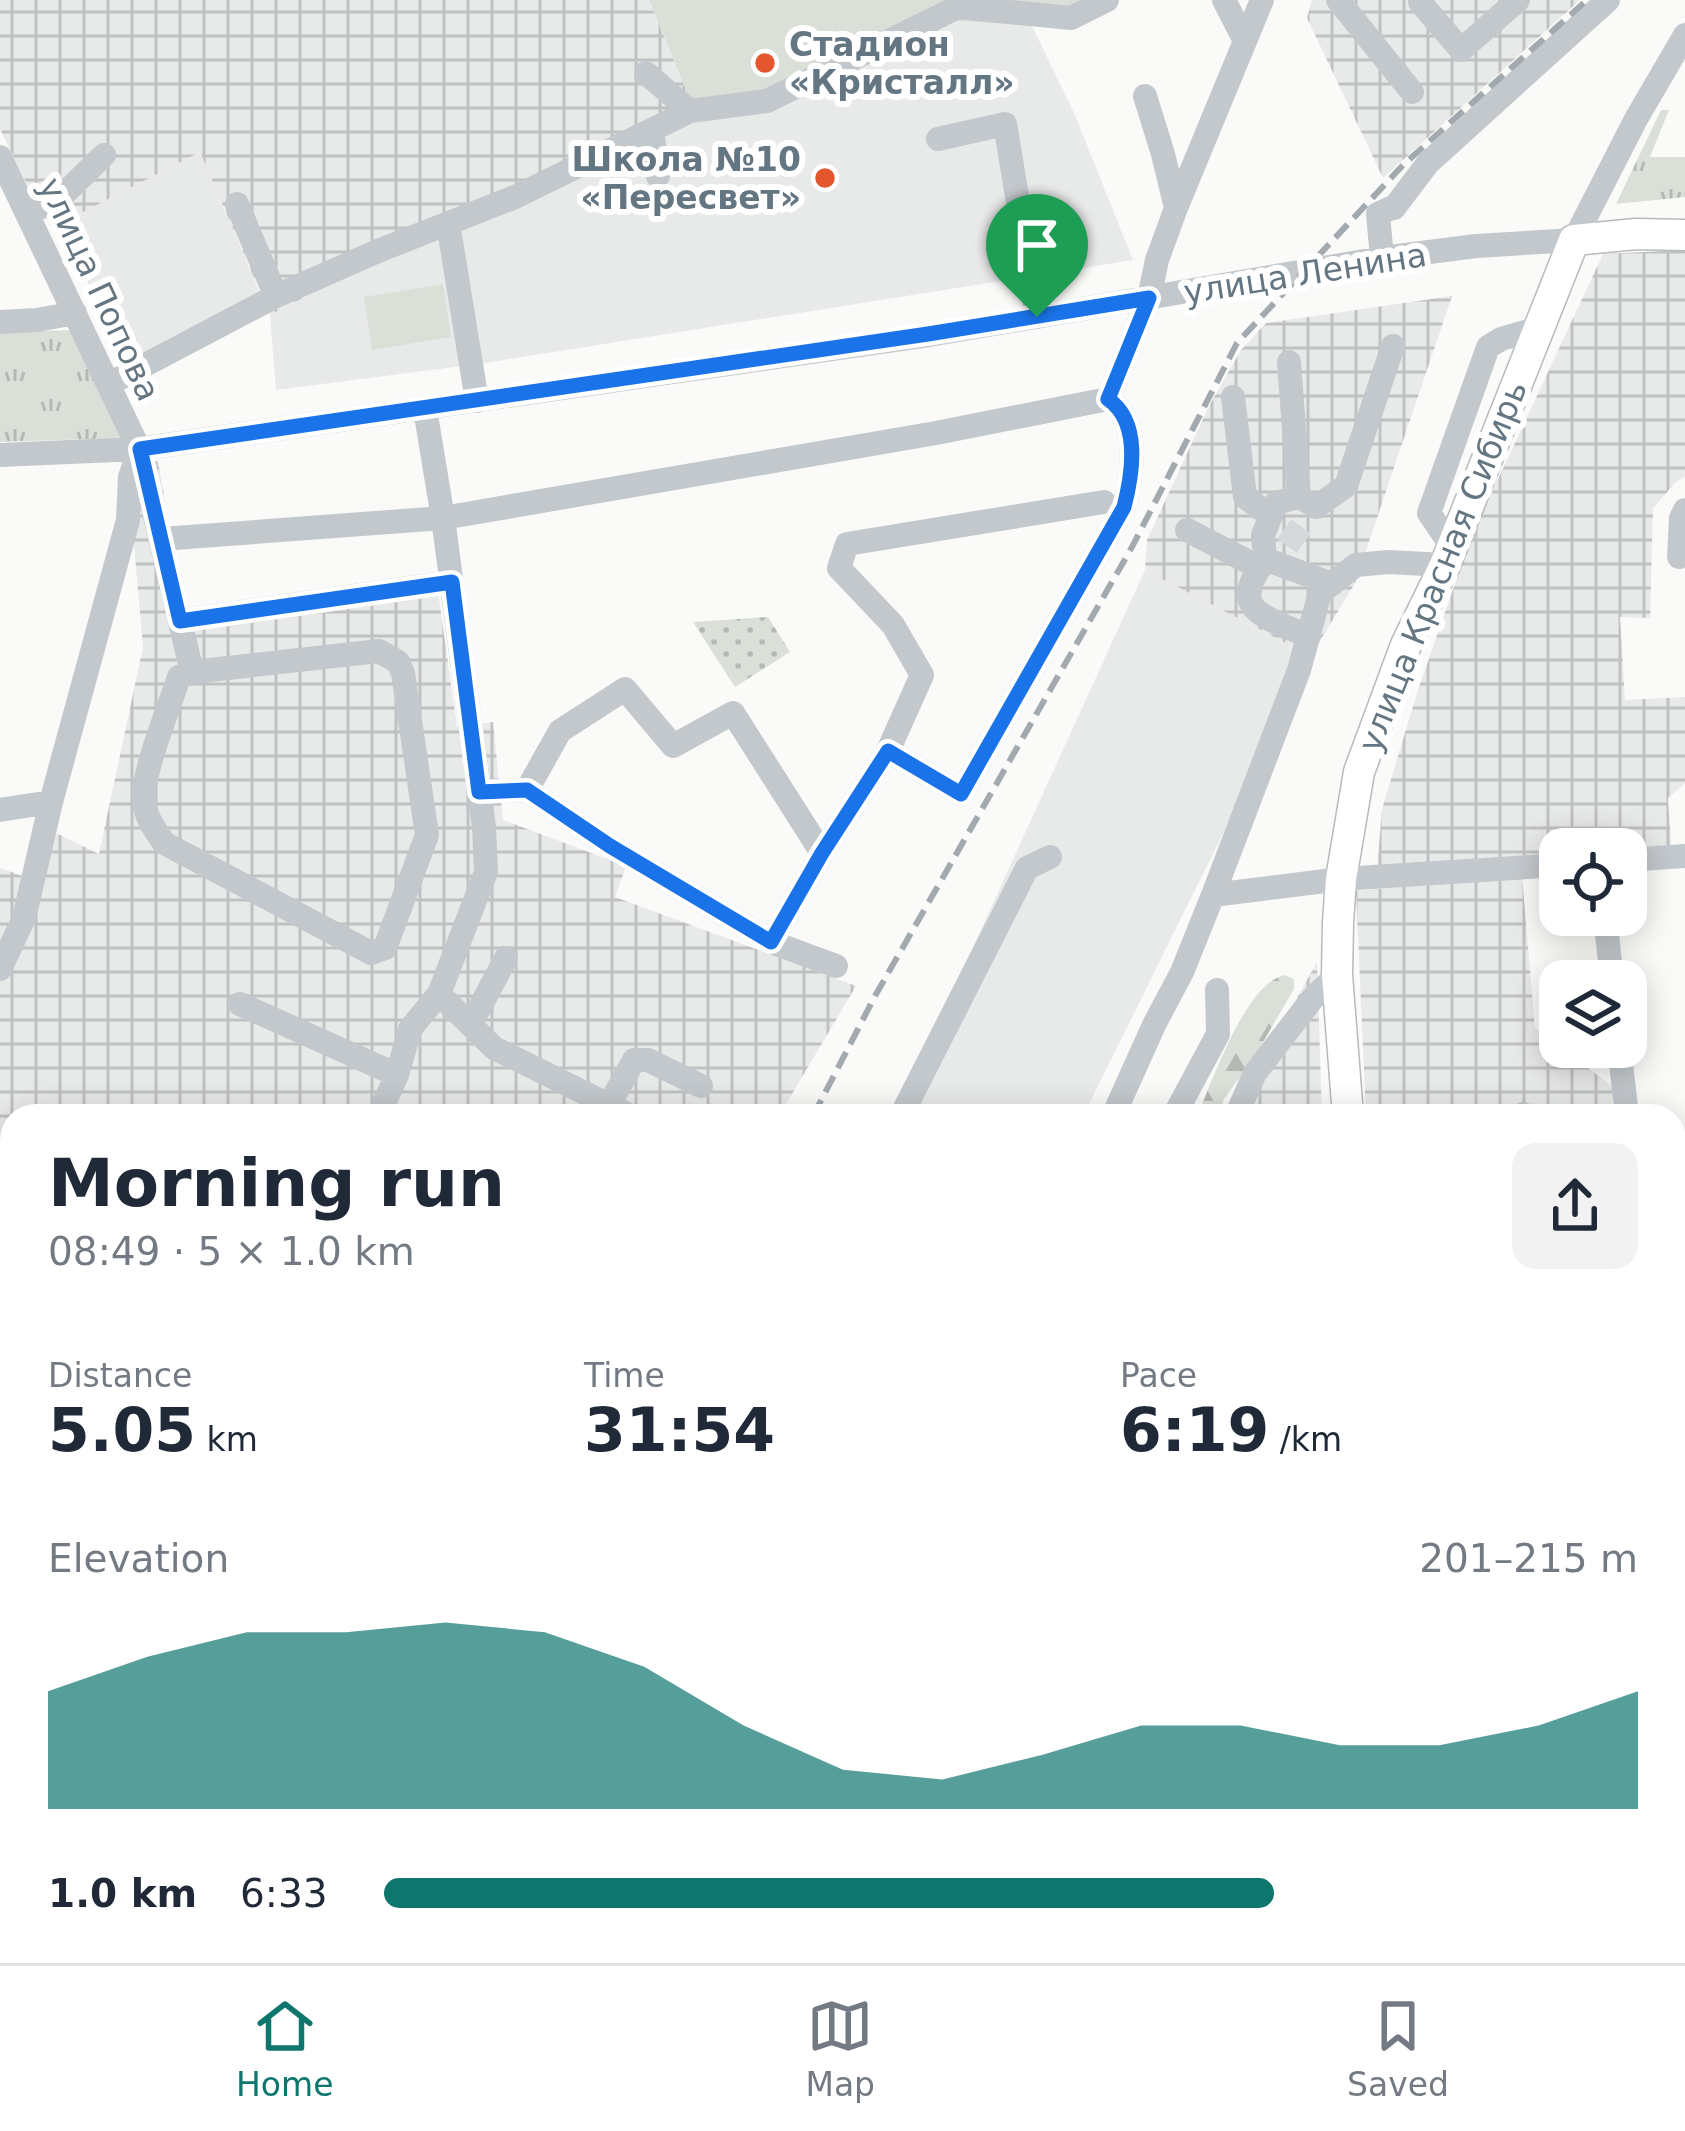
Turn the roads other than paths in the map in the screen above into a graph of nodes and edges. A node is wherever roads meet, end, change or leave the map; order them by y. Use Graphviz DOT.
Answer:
graph roads {
  1 [pos="1107,0"];
  2 [pos="1224,0"];
  3 [pos="1262,0"];
  4 [pos="1338,0"];
  5 [pos="1518,0"];
  6 [pos="1608,0"];
  7 [pos="1420,1"];
  8 [pos="1685,35"];
  9 [pos="1245,41"];
  10 [pos="646,73"];
  11 [pos="1412,92"];
  12 [pos="1144,96"];
  13 [pos="690,111"];
  14 [pos="652,130"];
  15 [pos="938,139"];
  16 [pos="104,155"];
  17 [pos="0,157"];
  18 [pos="658,176"];
  19 [pos="237,204"];
  20 [pos="17,208"];
  21 [pos="1177,208"];
  22 [pos="448,223"];
  23 [pos="1685,235"];
  24 [pos="1574,240"];
  25 [pos="1382,258"];
  26 [pos="276,296"];
  27 [pos="1149,298"];
  28 [pos="75,314"];
  29 [pos="1037,317"];
  30 [pos="0,322"];
  31 [pos="1393,346"];
  32 [pos="1289,362"];
  33 [pos="109,384"];
  34 [pos="1233,397"];
  35 [pos="1108,399"];
  36 [pos="477,401"];
  37 [pos="425,409"];
  38 [pos="140,449"];
  39 [pos="0,454"];
  40 [pos="1104,502"];
  41 [pos="1307,507"];
  42 [pos="1685,510"];
  43 [pos="1271,516"];
  44 [pos="443,518"];
  45 [pos="1187,530"];
  46 [pos="161,539"];
  47 [pos="1448,556"];
  48 [pos="1674,557"];
  49 [pos="1273,559"];
  50 [pos="452,582"];
  51 [pos="1332,584"];
  52 [pos="180,621"];
  53 [pos="1309,636"];
  54 [pos="192,672"];
  55 [pos="888,751"];
  56 [pos="527,790"];
  57 [pos="479,792"];
  58 [pos="51,802"];
  59 [pos="0,810"];
  60 [pos="822,853"];
  61 [pos="1685,856"];
  62 [pos="1050,857"];
  63 [pos="1647,859"];
  64 [pos="1539,866"];
  65 [pos="1341,879"];
  66 [pos="1213,895"];
  67 [pos="771,942"];
  68 [pos="506,958"];
  69 [pos="836,966"];
  70 [pos="0,969"];
  71 [pos="1337,975"];
  72 [pos="1217,990"];
  73 [pos="439,994"];
  74 [pos="240,1004"];
  75 [pos="471,1024"];
  76 [pos="1621,1068"];
  77 [pos="397,1075"];
  78 [pos="701,1086"];
  79 [pos="384,1104"];
  80 [pos="608,1104"];
  81 [pos="622,1104"];
  82 [pos="907,1104"];
  83 [pos="1118,1104"];
  84 [pos="1180,1104"];
  85 [pos="1241,1104"];
  86 [pos="1347,1104"];
  87 [pos="1626,1104"];
  1 -- 13 [label="street"];
  2 -- 9 [label="street"];
  3 -- 9 [label="street"];
  4 -- 11 [label="street"];
  5 -- 7 [label="street"];
  6 -- 25 [label="street"];
  8 -- 24 [label="street"];
  9 -- 21 [label="street"];
  10 -- 13 [label="street"];
  12 -- 21 [label="street"];
  13 -- 14 [label="street"];
  14 -- 18 [label="street"];
  14 -- 22 [label="street"];
  15 -- 29 [label="street"];
  16 -- 20 [label="street"];
  17 -- 20 [label="street, улица Попова"];
  19 -- 26 [label="street"];
  20 -- 28 [label="street, улица Попова"];
  21 -- 27 [label="street"];
  22 -- 26 [label="street"];
  22 -- 36 [label="street"];
  23 -- 24 [label="main road, улица Ленина"];
  24 -- 25 [label="street, улица Ленина"];
  24 -- 47 [label="main road, улица Красная Сибирь"];
  25 -- 27 [label="street, улица Ленина"];
  26 -- 33 [label="street"];
  27 -- 29 [label="street, улица Ленина"];
  27 -- 35 [label="street"];
  28 -- 30 [label="street"];
  28 -- 33 [label="street, улица Попова"];
  29 -- 36 [label="street, улица Ленина"];
  31 -- 41 [label="street"];
  32 -- 41 [label="street"];
  33 -- 38 [label="street, улица Попова"];
  34 -- 43 [label="street"];
  35 -- 44 [label="street"];
  35 -- 55 [label="street"];
  36 -- 37 [label="street, улица Ленина"];
  37 -- 38 [label="street, улица Ленина"];
  37 -- 44 [label="street"];
  38 -- 39 [label="street, улица Ленина"];
  38 -- 46 [label="street, улица Попова"];
  38 -- 58 [label="street"];
  40 -- 55 [label="street"];
  41 -- 43 [label="street"];
  42 -- 48 [label="street"];
  43 -- 49 [label="street"];
  44 -- 46 [label="street"];
  44 -- 50 [label="street"];
  45 -- 49 [label="street"];
  46 -- 52 [label="street, улица Попова"];
  47 -- 51 [label="street"];
  47 -- 65 [label="main road, улица Красная Сибирь"];
  49 -- 51 [label="street"];
  49 -- 53 [label="street"];
  50 -- 52 [label="street"];
  50 -- 57 [label="street"];
  51 -- 53 [label="street"];
  52 -- 54 [label="street, улица Попова"];
  53 -- 66 [label="street"];
  54 -- 54 [label="street"];
  55 -- 60 [label="street"];
  56 -- 57 [label="street"];
  56 -- 60 [label="street"];
  56 -- 67 [label="street"];
  57 -- 73 [label="street"];
  58 -- 59 [label="street"];
  58 -- 70 [label="street"];
  60 -- 67 [label="street"];
  61 -- 63 [label="street"];
  62 -- 82 [label="street"];
  64 -- 65 [label="street"];
  65 -- 66 [label="street"];
  65 -- 71 [label="main road, улица Красная Сибирь"];
  66 -- 83 [label="street"];
  67 -- 69 [label="street"];
  68 -- 75 [label="street"];
  71 -- 85 [label="street"];
  71 -- 86 [label="main road, улица Красная Сибирь"];
  72 -- 84 [label="street"];
  73 -- 75 [label="street"];
  73 -- 77 [label="street"];
  74 -- 77 [label="street"];
  75 -- 80 [label="street"];
  76 -- 87 [label="street"];
  77 -- 79 [label="street"];
  78 -- 81 [label="street"];
}
